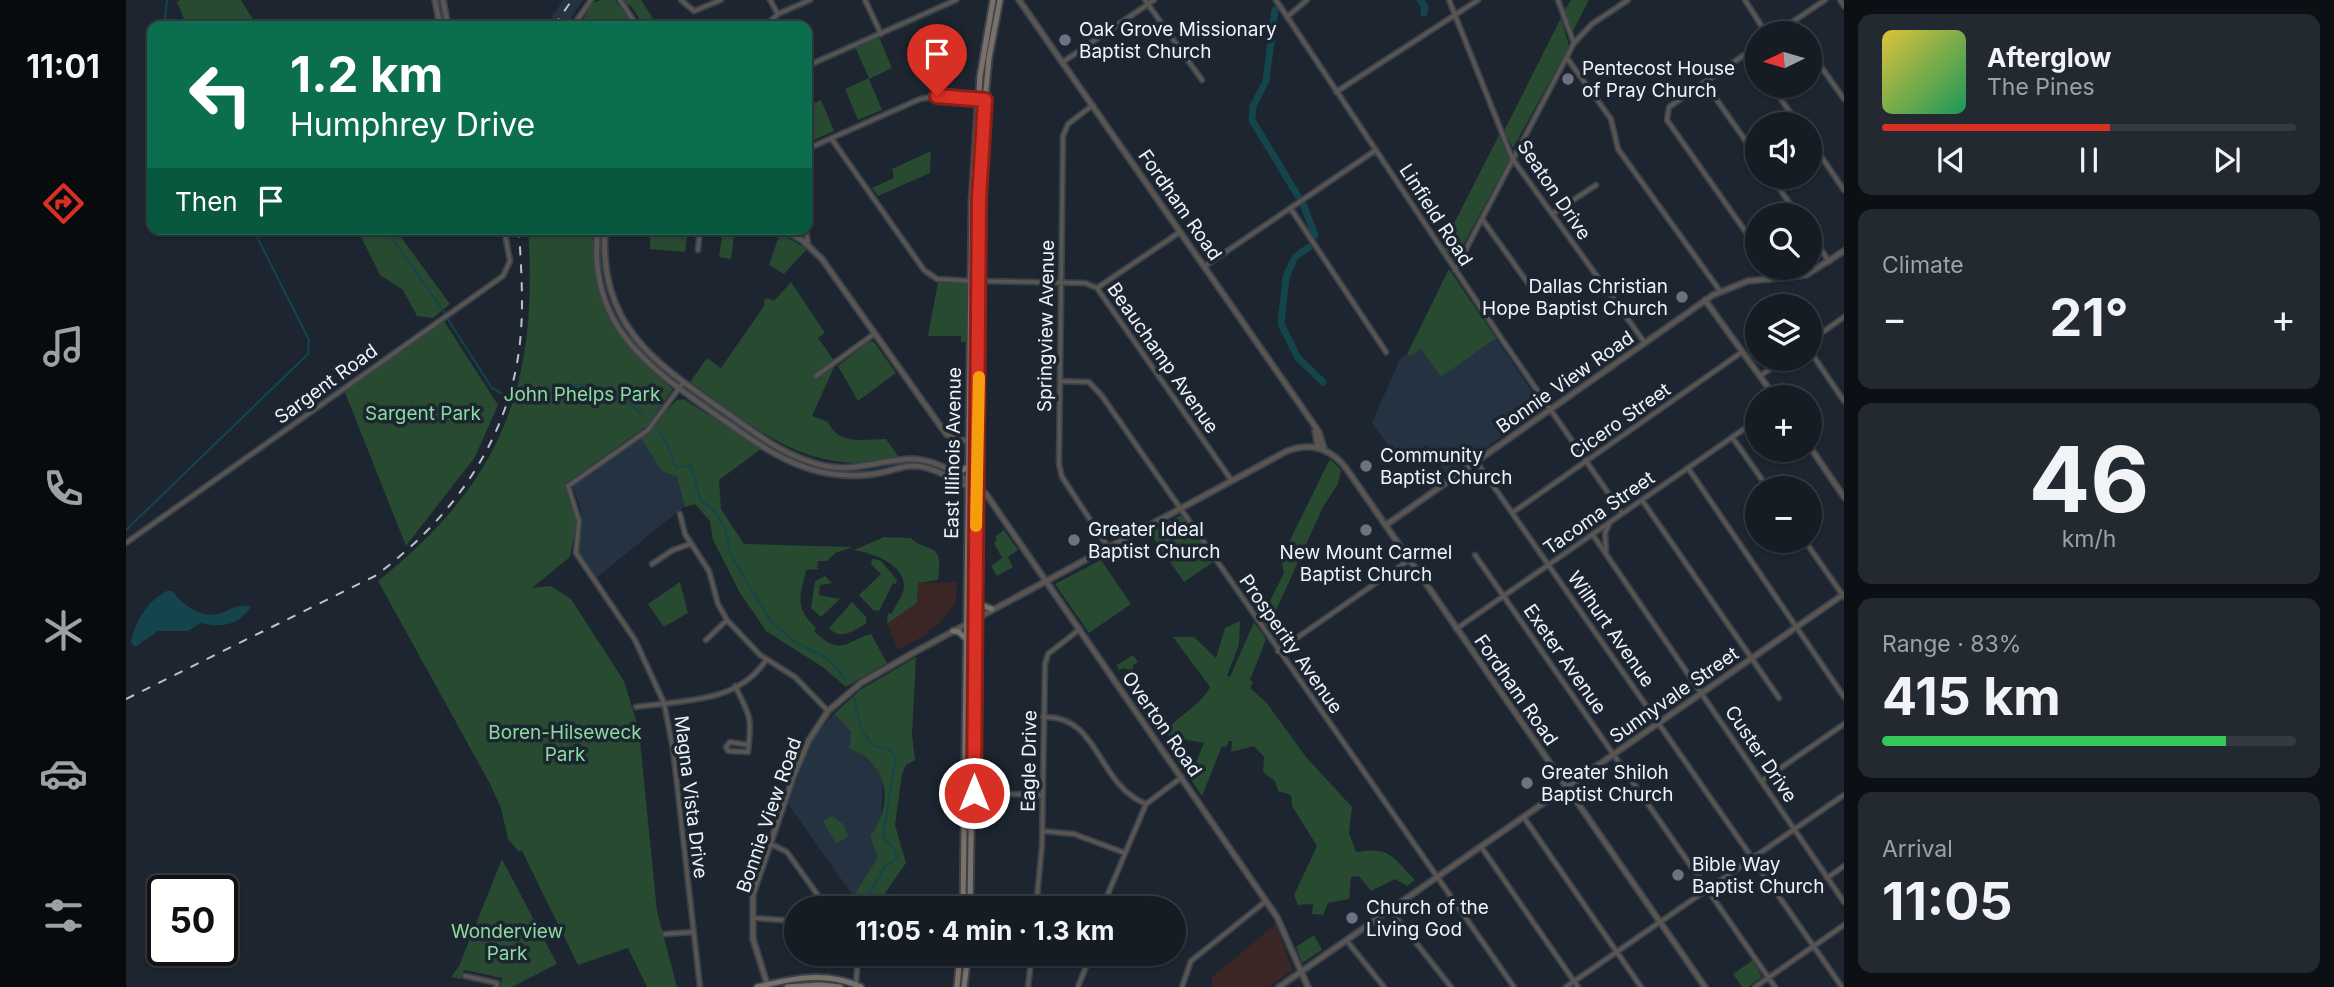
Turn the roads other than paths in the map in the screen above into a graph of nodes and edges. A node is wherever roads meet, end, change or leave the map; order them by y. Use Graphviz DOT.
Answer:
graph roads {
  1 [pos="435,0"];
  2 [pos="443,0"];
  3 [pos="591,0"];
  4 [pos="620,0"];
  5 [pos="681,0"];
  6 [pos="722,0"];
  7 [pos="770,0"];
  8 [pos="810,0"];
  9 [pos="865,0"];
  10 [pos="956,0"];
  11 [pos="993,0"];
  12 [pos="1000,0"];
  13 [pos="1019,0"];
  14 [pos="1154,0"];
  15 [pos="1276,0"];
  16 [pos="1307,0"];
  17 [pos="1449,0"];
  18 [pos="1478,0"];
  19 [pos="1558,0"];
  20 [pos="1628,0"];
  21 [pos="1745,0"];
  22 [pos="1825,0"];
  23 [pos="1840,0"];
  24 [pos="799,2"];
  25 [pos="1147,2"];
  26 [pos="1844,6"];
  27 [pos="446,11"];
  28 [pos="437,13"];
  29 [pos="778,14"];
  30 [pos="1454,15"];
  31 [pos="1287,17"];
  32 [pos="439,21"];
  33 [pos="447,21"];
  34 [pos="576,21"];
  35 [pos="634,21"];
  36 [pos="770,21"];
  37 [pos="1758,21"];
  38 [pos="1794,21"];
  39 [pos="881,34"];
  40 [pos="988,43"];
  41 [pos="1574,43"];
  42 [pos="1745,55"];
  43 [pos="1566,57"];
  44 [pos="1063,62"];
  45 [pos="812,64"];
  46 [pos="1822,68"];
  47 [pos="1202,80"];
  48 [pos="1705,83"];
  49 [pos="1336,92"];
  50 [pos="977,99"];
  51 [pos="1844,99"];
  52 [pos="985,100"];
  53 [pos="1093,105"];
  54 [pos="831,138"];
  55 [pos="1745,140"];
  56 [pos="812,147"];
  57 [pos="1376,150"];
  58 [pos="1512,158"];
  59 [pos="1822,158"];
  60 [pos="1596,185"];
  61 [pos="1844,190"];
  62 [pos="1291,209"];
  63 [pos="1552,214"];
  64 [pos="1482,219"];
  65 [pos="1180,231"];
  66 [pos="1745,231"];
  67 [pos="505,235"];
  68 [pos="597,235"];
  69 [pos="605,235"];
  70 [pos="699,235"];
  71 [pos="794,235"];
  72 [pos="807,235"];
  73 [pos="808,245"];
  74 [pos="698,250"];
  75 [pos="1822,250"];
  76 [pos="1844,251"];
  77 [pos="604,257"];
  78 [pos="597,258"];
  79 [pos="1829,261"];
  80 [pos="1822,265"];
  81 [pos="1205,266"];
  82 [pos="1455,270"];
  83 [pos="1768,280"];
  84 [pos="971,281"];
  85 [pos="979,281"];
  86 [pos="1060,282"];
  87 [pos="1530,286"];
  88 [pos="1097,288"];
  89 [pos="1720,291"];
  90 [pos="1705,300"];
  91 [pos="1844,317"];
  92 [pos="621,318"];
  93 [pos="614,322"];
  94 [pos="1822,333"];
  95 [pos="874,334"];
  96 [pos="1645,343"];
  97 [pos="1743,351"];
  98 [pos="1386,352"];
  99 [pos="1822,369"];
  100 [pos="1767,371"];
  101 [pos="816,376"];
  102 [pos="1760,376"];
  103 [pos="1060,381"];
  104 [pos="683,383"];
  105 [pos="1766,385"];
  106 [pos="680,389"];
  107 [pos="1844,401"];
  108 [pos="1550,409"];
  109 [pos="1745,428"];
  110 [pos="1732,437"];
  111 [pos="970,441"];
  112 [pos="979,441"];
  113 [pos="1321,448"];
  114 [pos="911,459"];
  115 [pos="1476,461"];
  116 [pos="1586,461"];
  117 [pos="1820,462"];
  118 [pos="813,463"];
  119 [pos="912,466"];
  120 [pos="970,466"];
  121 [pos="1688,468"];
  122 [pos="811,470"];
  123 [pos="955,474"];
  124 [pos="1760,476"];
  125 [pos="1232,481"];
  126 [pos="970,483"];
  127 [pos="977,488"];
  128 [pos="1844,497"];
  129 [pos="1642,500"];
  130 [pos="1180,509"];
  131 [pos="1512,513"];
  132 [pos="1622,513"];
  133 [pos="680,514"];
  134 [pos="1400,515"];
  135 [pos="1380,516"];
  136 [pos="1610,523"];
  137 [pos="1386,525"];
  138 [pos="1593,535"];
  139 [pos="126,543"];
  140 [pos="690,544"];
  141 [pos="968,546"];
  142 [pos="976,547"];
  143 [pos="1108,547"];
  144 [pos="1607,552"];
  145 [pos="1814,553"];
  146 [pos="1475,555"];
  147 [pos="1409,560"];
  148 [pos="652,564"];
  149 [pos="1549,564"];
  150 [pos="1046,580"];
  151 [pos="1504,596"];
  152 [pos="1844,596"];
  153 [pos="975,601"];
  154 [pos="992,609"];
  155 [pos="975,618"];
  156 [pos="727,620"];
  157 [pos="968,623"];
  158 [pos="1797,627"];
  159 [pos="1080,629"];
  160 [pos="1457,629"];
  161 [pos="953,631"];
  162 [pos="706,639"];
  163 [pos="967,641"];
  164 [pos="1279,650"];
  165 [pos="1752,658"];
  166 [pos="766,660"];
  167 [pos="735,686"];
  168 [pos="1703,693"];
  169 [pos="967,694"];
  170 [pos="974,694"];
  171 [pos="1844,697"];
  172 [pos="1779,698"];
  173 [pos="664,703"];
  174 [pos="636,707"];
  175 [pos="828,711"];
  176 [pos="1043,717"];
  177 [pos="1659,723"];
  178 [pos="1844,724"];
  179 [pos="749,745"];
  180 [pos="1614,755"];
  181 [pos="966,760"];
  182 [pos="974,760"];
  183 [pos="1182,777"];
  184 [pos="1762,781"];
  185 [pos="1568,788"];
  186 [pos="966,793"];
  187 [pos="974,793"];
  188 [pos="1043,795"];
  189 [pos="1844,795"];
  190 [pos="1146,804"];
  191 [pos="1525,819"];
  192 [pos="1794,830"];
  193 [pos="1042,831"];
  194 [pos="771,844"];
  195 [pos="1482,849"];
  196 [pos="1125,853"];
  197 [pos="1753,858"];
  198 [pos="1844,866"];
  199 [pos="968,876"];
  200 [pos="1827,878"];
  201 [pos="1437,879"];
  202 [pos="1708,889"];
  203 [pos="818,896"];
  204 [pos="965,896"];
  205 [pos="969,896"];
  206 [pos="1037,896"];
  207 [pos="1107,896"];
  208 [pos="1266,900"];
  209 [pos="1844,902"];
  210 [pos="1391,911"];
  211 [pos="751,918"];
  212 [pos="784,920"];
  213 [pos="1660,922"];
  214 [pos="1844,925"];
  215 [pos="693,932"];
  216 [pos="665,934"];
  217 [pos="1347,941"];
  218 [pos="1813,946"];
  219 [pos="1617,952"];
  220 [pos="858,966"];
  221 [pos="959,966"];
  222 [pos="967,966"];
  223 [pos="1031,966"];
  224 [pos="1086,966"];
  225 [pos="1301,972"];
  226 [pos="465,976"];
  227 [pos="1768,978"];
  228 [pos="1574,982"];
  229 [pos="768,986"];
  230 [pos="858,986"];
  231 [pos="496,987"];
  232 [pos="701,987"];
  233 [pos="757,987"];
  234 [pos="787,987"];
  235 [pos="840,987"];
  236 [pos="957,987"];
  237 [pos="964,987"];
  238 [pos="1028,987"];
  239 [pos="1078,987"];
  240 [pos="1182,987"];
  241 [pos="1279,987"];
  242 [pos="1308,987"];
  243 [pos="1384,987"];
  244 [pos="1451,987"];
  245 [pos="1514,987"];
  246 [pos="1566,987"];
  247 [pos="1578,987"];
  248 [pos="1641,987"];
  249 [pos="1705,987"];
  250 [pos="1755,987"];
  251 [pos="1775,987"];
  252 [pos="1842,987"];
  1 -- 28 [label="street"];
  2 -- 27 [label="street"];
  3 -- 34 [label="street"];
  4 -- 35 [label="street"];
  5 -- 6 [label="street"];
  7 -- 29 [label="street"];
  8 -- 24 [label="street"];
  9 -- 39 [label="street"];
  10 -- 39 [label="street"];
  11 -- 40 [label="main road, East Illinois Avenue"];
  12 -- 40 [label="main road, East Illinois Avenue"];
  13 -- 44 [label="street, Fordham Road"];
  14 -- 25 [label="street"];
  15 -- 31 [label="street, Linfield Road"];
  16 -- 31 [label="street"];
  17 -- 30 [label="street, Seaton Drive"];
  18 -- 30 [label="street"];
  19 -- 41 [label="street"];
  20 -- 41 [label="street"];
  21 -- 37 [label="street"];
  22 -- 38 [label="street"];
  23 -- 26 [label="street"];
  24 -- 29 [label="street"];
  25 -- 44 [label="street"];
  25 -- 47 [label="street"];
  27 -- 28 [label="street"];
  27 -- 33 [label="street"];
  28 -- 32 [label="street"];
  29 -- 36 [label="street"];
  30 -- 49 [label="street"];
  30 -- 58 [label="street, Seaton Drive"];
  31 -- 49 [label="street, Linfield Road"];
  39 -- 45 [label="street"];
  40 -- 50 [label="main road, East Illinois Avenue"];
  40 -- 52 [label="main road, East Illinois Avenue"];
  41 -- 43 [label="street"];
  42 -- 48 [label="street"];
  43 -- 58 [label="street"];
  43 -- 89 [label="street"];
  44 -- 53 [label="street, Fordham Road"];
  46 -- 51 [label="street"];
  48 -- 55 [label="street"];
  48 -- 66 [label="street"];
  49 -- 57 [label="street, Linfield Road"];
  50 -- 52 [label="street"];
  50 -- 54 [label="street"];
  50 -- 84 [label="main road, East Illinois Avenue"];
  52 -- 85 [label="main road, East Illinois Avenue"];
  53 -- 65 [label="street, Fordham Road"];
  53 -- 86 [label="street, Springview Avenue"];
  54 -- 56 [label="street"];
  54 -- 84 [label="street, Beauchamp Avenue"];
  57 -- 62 [label="street"];
  57 -- 82 [label="street, Linfield Road"];
  58 -- 63 [label="street, Seaton Drive"];
  58 -- 64 [label="street"];
  59 -- 61 [label="street"];
  60 -- 63 [label="street"];
  62 -- 81 [label="street"];
  62 -- 98 [label="street"];
  63 -- 96 [label="street, Seaton Drive"];
  64 -- 82 [label="street"];
  64 -- 87 [label="street"];
  65 -- 81 [label="street, Fordham Road"];
  65 -- 88 [label="street"];
  67 -- 139 [label="street, Sargent Road"];
  68 -- 78 [label="street"];
  69 -- 77 [label="street"];
  70 -- 74 [label="street"];
  71 -- 73 [label="street"];
  72 -- 73 [label="street"];
  73 -- 95 [label="street"];
  75 -- 79 [label="street"];
  76 -- 79 [label="street, Bonnie View Road"];
  77 -- 78 [label="street"];
  77 -- 92 [label="street"];
  78 -- 93 [label="street"];
  79 -- 80 [label="street, Bonnie View Road"];
  81 -- 113 [label="street, Fordham Road"];
  82 -- 108 [label="street, Linfield Road"];
  83 -- 89 [label="street, Bonnie View Road"];
  84 -- 85 [label="street, Beauchamp Avenue"];
  84 -- 111 [label="main road, East Illinois Avenue"];
  85 -- 86 [label="street, Beauchamp Avenue"];
  85 -- 112 [label="main road, East Illinois Avenue"];
  86 -- 88 [label="street, Beauchamp Avenue"];
  86 -- 103 [label="street, Springview Avenue"];
  88 -- 125 [label="street, Beauchamp Avenue"];
  89 -- 90 [label="street, Bonnie View Road"];
  90 -- 96 [label="street, Bonnie View Road"];
  90 -- 97 [label="street"];
  91 -- 94 [label="street"];
  92 -- 93 [label="street"];
  92 -- 104 [label="street"];
  93 -- 106 [label="street"];
  95 -- 101 [label="street"];
  95 -- 111 [label="street"];
  96 -- 108 [label="street, Bonnie View Road"];
  97 -- 102 [label="street"];
  97 -- 116 [label="street, Cicero Street"];
  99 -- 107 [label="street"];
  100 -- 102 [label="street"];
  102 -- 105 [label="street"];
  103 -- 130 [label="street, Prosperity Avenue"];
  103 -- 143 [label="street, Springview Avenue"];
  104 -- 106 [label="street"];
  104 -- 118 [label="street"];
  106 -- 122 [label="street"];
  106 -- 173 [label="street, Magna Vista Drive"];
  108 -- 115 [label="street, Bonnie View Road"];
  108 -- 116 [label="street, Linfield Road"];
  109 -- 110 [label="street, Tacoma Street"];
  110 -- 121 [label="street, Tacoma Street"];
  110 -- 124 [label="street"];
  111 -- 112 [label="street"];
  111 -- 120 [label="main road, East Illinois Avenue"];
  112 -- 127 [label="main road, East Illinois Avenue"];
  113 -- 125 [label="street, Bonnie View Road"];
  113 -- 135 [label="street, Fordham Road"];
  114 -- 118 [label="street"];
  114 -- 119 [label="street"];
  114 -- 123 [label="street"];
  115 -- 131 [label="street, Wilhurt Avenue"];
  115 -- 134 [label="street, Bonnie View Road"];
  116 -- 131 [label="street, Cicero Street"];
  116 -- 132 [label="street, Linfield Road"];
  117 -- 128 [label="street"];
  118 -- 122 [label="street"];
  119 -- 122 [label="street"];
  119 -- 126 [label="street"];
  120 -- 123 [label="main road"];
  120 -- 126 [label="main road, East Illinois Avenue"];
  121 -- 129 [label="street, Tacoma Street"];
  121 -- 158 [label="street"];
  123 -- 126 [label="street"];
  125 -- 130 [label="street, Bonnie View Road"];
  126 -- 127 [label="street"];
  126 -- 141 [label="main road, East Illinois Avenue"];
  127 -- 142 [label="main road, East Illinois Avenue"];
  127 -- 150 [label="street, Overton Road"];
  129 -- 132 [label="street, Tacoma Street"];
  129 -- 165 [label="street"];
  130 -- 143 [label="street, Bonnie View Road"];
  130 -- 164 [label="street, Prosperity Avenue"];
  131 -- 149 [label="street, Wilhurt Avenue"];
  132 -- 136 [label="street, Tacoma Street"];
  133 -- 140 [label="street"];
  134 -- 135 [label="street"];
  134 -- 137 [label="street, Bonnie View Road"];
  135 -- 137 [label="street, Fordham Road"];
  136 -- 138 [label="street, Tacoma Street"];
  136 -- 144 [label="street"];
  137 -- 147 [label="street, Fordham Road"];
  138 -- 144 [label="street, Custer Drive"];
  138 -- 149 [label="street, Tacoma Street"];
  140 -- 148 [label="street"];
  140 -- 156 [label="street"];
  141 -- 142 [label="main road"];
  141 -- 157 [label="main road, East Illinois Avenue"];
  142 -- 153 [label="main road, East Illinois Avenue"];
  143 -- 150 [label="street, Bonnie View Road"];
  144 -- 168 [label="street, Custer Drive"];
  145 -- 152 [label="street"];
  146 -- 151 [label="street, Exeter Avenue"];
  147 -- 160 [label="street, Fordham Road"];
  147 -- 164 [label="street"];
  149 -- 151 [label="street, Tacoma Street"];
  149 -- 177 [label="street, Wilhurt Avenue"];
  150 -- 154 [label="street, Bonnie View Road"];
  150 -- 159 [label="street, Overton Road"];
  151 -- 160 [label="street, Tacoma Street"];
  151 -- 180 [label="street, Exeter Avenue"];
  152 -- 158 [label="street, Sunnyvale Street"];
  153 -- 154 [label="main road"];
  153 -- 155 [label="main road, East Illinois Avenue"];
  154 -- 155 [label="street, Bonnie View Road"];
  155 -- 157 [label="street, Bonnie View Road"];
  155 -- 170 [label="main road, East Illinois Avenue"];
  156 -- 162 [label="street"];
  156 -- 166 [label="street"];
  157 -- 161 [label="street, Bonnie View Road"];
  157 -- 163 [label="main road, East Illinois Avenue"];
  158 -- 165 [label="street, Sunnyvale Street"];
  158 -- 171 [label="street"];
  159 -- 176 [label="street, Eagle Drive"];
  159 -- 183 [label="street, Overton Road"];
  160 -- 185 [label="street, Fordham Road"];
  161 -- 163 [label="main road"];
  161 -- 175 [label="street, Bonnie View Road"];
  163 -- 169 [label="main road, East Illinois Avenue"];
  164 -- 201 [label="street, Prosperity Avenue"];
  165 -- 168 [label="street, Sunnyvale Street"];
  165 -- 172 [label="street"];
  166 -- 167 [label="street"];
  166 -- 175 [label="street"];
  167 -- 173 [label="street"];
  167 -- 179 [label="street"];
  168 -- 177 [label="street, Sunnyvale Street"];
  168 -- 184 [label="street, Custer Drive"];
  169 -- 170 [label="main road"];
  169 -- 181 [label="main road, East Illinois Avenue"];
  170 -- 182 [label="main road, East Illinois Avenue"];
  173 -- 174 [label="street"];
  173 -- 215 [label="street, Magna Vista Drive"];
  175 -- 194 [label="street, Bonnie View Road"];
  176 -- 188 [label="street, Eagle Drive"];
  176 -- 190 [label="street"];
  177 -- 180 [label="street, Sunnyvale Street"];
  177 -- 197 [label="street, Wilhurt Avenue"];
  178 -- 184 [label="street"];
  179 -- 179 [label="street"];
  180 -- 185 [label="street, Sunnyvale Street"];
  180 -- 202 [label="street, Exeter Avenue"];
  181 -- 182 [label="main road"];
  181 -- 186 [label="main road, East Illinois Avenue"];
  182 -- 187 [label="main road, East Illinois Avenue"];
  183 -- 190 [label="street"];
  183 -- 208 [label="street, Overton Road"];
  184 -- 192 [label="street, Custer Drive"];
  185 -- 191 [label="street, Sunnyvale Street"];
  185 -- 213 [label="street, Fordham Road"];
  186 -- 187 [label="street"];
  186 -- 199 [label="main road, East Illinois Avenue"];
  187 -- 188 [label="street"];
  187 -- 199 [label="main road, East Illinois Avenue"];
  188 -- 193 [label="street, Eagle Drive"];
  189 -- 192 [label="street"];
  190 -- 196 [label="street"];
  191 -- 195 [label="street, Sunnyvale Street"];
  191 -- 219 [label="street"];
  192 -- 197 [label="street"];
  192 -- 200 [label="street, Custer Drive"];
  193 -- 196 [label="street"];
  193 -- 206 [label="street, Eagle Drive"];
  194 -- 203 [label="street"];
  194 -- 211 [label="street, Bonnie View Road"];
  195 -- 201 [label="street, Sunnyvale Street"];
  195 -- 228 [label="street"];
  196 -- 207 [label="street"];
  197 -- 202 [label="street"];
  197 -- 218 [label="street, Wilhurt Avenue"];
  198 -- 200 [label="street"];
  199 -- 204 [label="main road, East Illinois Avenue"];
  199 -- 205 [label="main road, East Illinois Avenue"];
  200 -- 209 [label="street, Custer Drive"];
  201 -- 210 [label="street, Sunnyvale Street"];
  201 -- 245 [label="street, Prosperity Avenue"];
  202 -- 213 [label="street"];
  202 -- 227 [label="street, Exeter Avenue"];
  208 -- 225 [label="street, Overton Road"];
  208 -- 240 [label="street"];
  210 -- 217 [label="street, Sunnyvale Street"];
  210 -- 244 [label="street"];
  211 -- 212 [label="street"];
  211 -- 229 [label="street, Bonnie View Road"];
  213 -- 219 [label="street"];
  213 -- 249 [label="street, Fordham Road"];
  214 -- 218 [label="street"];
  215 -- 216 [label="street"];
  215 -- 232 [label="street, Magna Vista Drive"];
  217 -- 225 [label="street, Sunnyvale Street"];
  217 -- 243 [label="street"];
  218 -- 227 [label="street"];
  218 -- 252 [label="street, Wilhurt Avenue"];
  219 -- 228 [label="street"];
  219 -- 248 [label="street"];
  220 -- 230 [label="street"];
  221 -- 236 [label="main road"];
  222 -- 237 [label="main road"];
  223 -- 238 [label="street"];
  224 -- 239 [label="street"];
  225 -- 241 [label="street, Sunnyvale Street"];
  225 -- 242 [label="street, Overton Road"];
  226 -- 231 [label="street"];
  227 -- 250 [label="street"];
  227 -- 251 [label="street, Exeter Avenue"];
  228 -- 246 [label="street"];
  228 -- 247 [label="street"];
  229 -- 230 [label="main road"];
  229 -- 233 [label="main road"];
  234 -- 235 [label="main road"];
}
